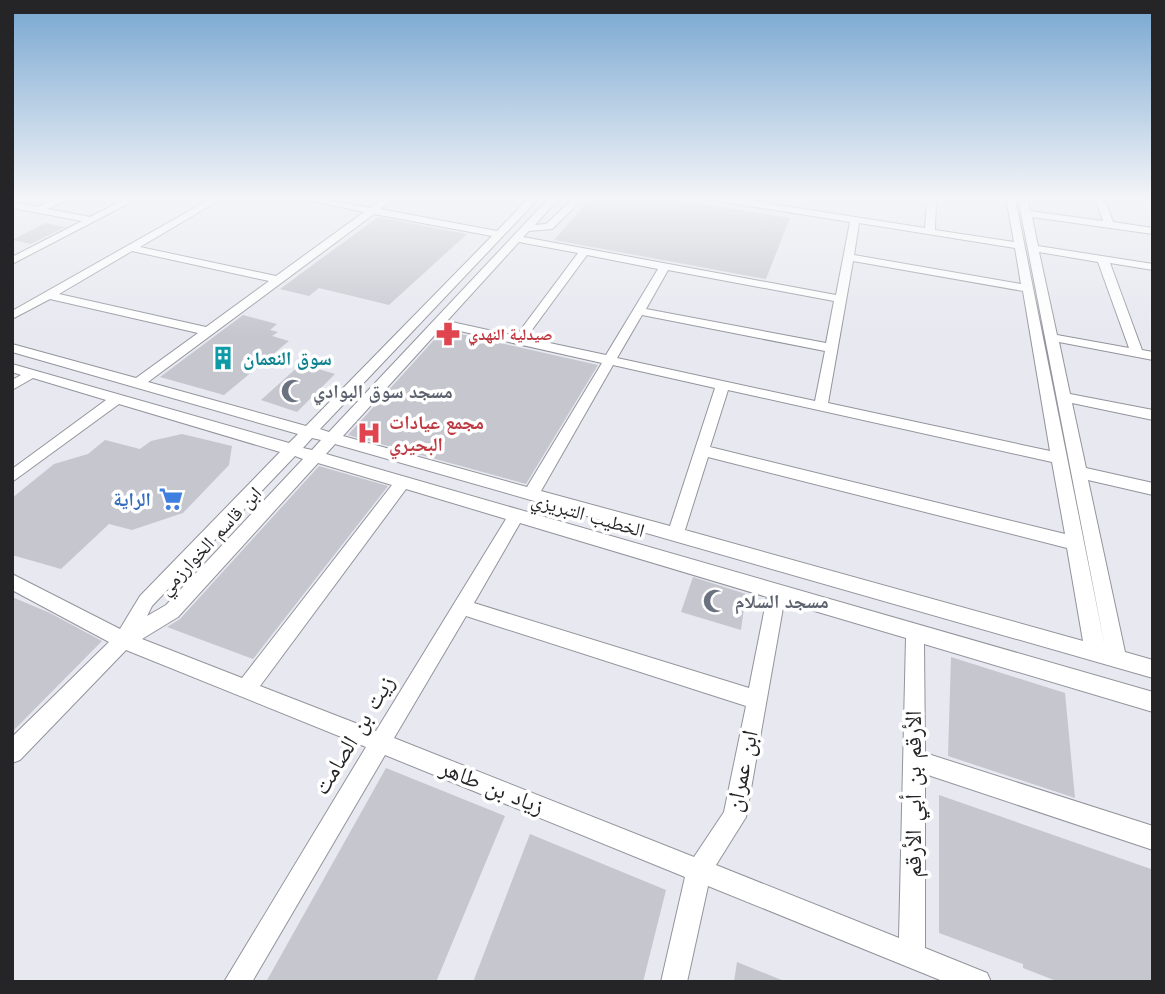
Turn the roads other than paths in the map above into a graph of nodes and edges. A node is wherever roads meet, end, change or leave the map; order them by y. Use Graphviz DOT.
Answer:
graph roads {
  1 [pos="44,244"];
  2 [pos="137,244"];
  3 [pos="326,244"];
  4 [pos="489,244"];
  5 [pos="511,244"];
  6 [pos="544,244"];
  7 [pos="850,244"];
  8 [pos="1009,244"];
  9 [pos="1026,247"];
  10 [pos="131,248"];
  11 [pos="12,251"];
  12 [pos="584,252"];
  13 [pos="26,254"];
  14 [pos="848,257"];
  15 [pos="1103,260"];
  16 [pos="12,261"];
  17 [pos="665,266"];
  18 [pos="1153,267"];
  19 [pos="277,280"];
  20 [pos="1028,289"];
  21 [pos="49,295"];
  22 [pos="840,299"];
  23 [pos="639,311"];
  24 [pos="12,316"];
  25 [pos="439,323"];
  26 [pos="206,331"];
  27 [pos="1050,337"];
  28 [pos="519,340"];
  29 [pos="12,348"];
  30 [pos="831,348"];
  31 [pos="1137,353"];
  32 [pos="1153,356"];
  33 [pos="610,360"];
  34 [pos="12,368"];
  35 [pos="31,374"];
  36 [pos="137,384"];
  37 [pos="723,385"];
  38 [pos="12,386"];
  39 [pos="1062,397"];
  40 [pos="117,399"];
  41 [pos="821,407"];
  42 [pos="1153,415"];
  43 [pos="309,431"];
  44 [pos="332,438"];
  45 [pos="291,450"];
  46 [pos="702,450"];
  47 [pos="314,457"];
  48 [pos="1057,458"];
  49 [pos="1078,472"];
  50 [pos="12,477"];
  51 [pos="403,482"];
  52 [pos="1153,489"];
  53 [pos="531,494"];
  54 [pos="516,516"];
  55 [pos="675,535"];
  56 [pos="1074,542"];
  57 [pos="12,581"];
  58 [pos="777,592"];
  59 [pos="462,607"];
  60 [pos="915,632"];
  61 [pos="123,639"];
  62 [pos="1095,653"];
  63 [pos="1117,659"];
  64 [pos="1153,669"];
  65 [pos="246,689"];
  66 [pos="757,700"];
  67 [pos="1153,702"];
  68 [pos="380,743"];
  69 [pos="12,751"];
  70 [pos="914,760"];
  71 [pos="1153,838"];
  72 [pos="698,870"];
  73 [pos="912,956"];
  74 [pos="237,982"];
  75 [pos="674,982"];
  76 [pos="978,982"];
  1 -- 13 [label="street"];
  2 -- 10 [label="street"];
  3 -- 19 [label="street"];
  4 -- 43 [label="street, ابن قاسم الخوارزمي"];
  5 -- 25 [label="street, ابن قاسم الخوارزمي"];
  6 -- 12 [label="street"];
  7 -- 14 [label="street"];
  8 -- 9 [label="street"];
  9 -- 15 [label="street"];
  9 -- 20 [label="street"];
  9 -- 27 [label="street"];
  10 -- 19 [label="street"];
  10 -- 21 [label="street"];
  11 -- 13 [label="street"];
  12 -- 17 [label="street"];
  12 -- 28 [label="street"];
  13 -- 16 [label="street"];
  14 -- 20 [label="street"];
  14 -- 22 [label="street"];
  15 -- 18 [label="street"];
  15 -- 31 [label="street"];
  17 -- 22 [label="street"];
  17 -- 23 [label="street"];
  19 -- 26 [label="street"];
  20 -- 48 [label="street"];
  21 -- 24 [label="street"];
  21 -- 26 [label="street"];
  22 -- 30 [label="street"];
  23 -- 30 [label="street"];
  23 -- 33 [label="street"];
  25 -- 28 [label="street"];
  25 -- 44 [label="street, ابن قاسم الخوارزمي"];
  26 -- 36 [label="street"];
  27 -- 31 [label="street"];
  27 -- 39 [label="street"];
  28 -- 33 [label="street"];
  29 -- 36 [label="street, الخطيب التبريزي"];
  30 -- 41 [label="street"];
  31 -- 32 [label="street"];
  33 -- 37 [label="street"];
  33 -- 53 [label="street"];
  34 -- 35 [label="street, الخطيب التبريزي"];
  35 -- 38 [label="street"];
  35 -- 40 [label="street, الخطيب التبريزي"];
  36 -- 43 [label="street, الخطيب التبريزي"];
  37 -- 41 [label="street"];
  37 -- 46 [label="street"];
  39 -- 42 [label="street"];
  39 -- 49 [label="street"];
  40 -- 45 [label="street, الخطيب التبريزي"];
  40 -- 50 [label="street"];
  41 -- 48 [label="street"];
  43 -- 44 [label="street, الخطيب التبريزي"];
  43 -- 45 [label="street, ابن قاسم الخوارزمي"];
  44 -- 47 [label="street, ابن قاسم الخوارزمي"];
  44 -- 53 [label="street, الخطيب التبريزي"];
  45 -- 47 [label="street, الخطيب التبريزي"];
  45 -- 61 [label="street, ابن قاسم الخوارزمي"];
  46 -- 55 [label="street"];
  46 -- 56 [label="street"];
  47 -- 51 [label="street, الخطيب التبريزي"];
  47 -- 61 [label="street, ابن قاسم الخوارزمي"];
  48 -- 56 [label="street"];
  49 -- 52 [label="street"];
  49 -- 63 [label="street"];
  51 -- 54 [label="street, الخطيب التبريزي"];
  51 -- 65 [label="street"];
  53 -- 55 [label="street, الخطيب التبريزي"];
  54 -- 58 [label="street, الخطيب التبريزي"];
  54 -- 59 [label="street, زيت بن الصامت"];
  55 -- 62 [label="street, الخطيب التبريزي"];
  56 -- 62 [label="street"];
  57 -- 61 [label="street, زياد بن طاهر"];
  58 -- 60 [label="street, الخطيب التبريزي"];
  58 -- 66 [label="street, ابن عمران"];
  59 -- 66 [label="street"];
  59 -- 68 [label="street, زيت بن الصامت"];
  60 -- 67 [label="street, الخطيب التبريزي"];
  60 -- 70 [label="street, الأرقم بن أبي الأرقم"];
  61 -- 65 [label="street, زياد بن طاهر"];
  61 -- 69 [label="street"];
  62 -- 63 [label="street, الخطيب التبريزي"];
  63 -- 64 [label="street, الخطيب التبريزي"];
  65 -- 68 [label="street, زياد بن طاهر"];
  66 -- 72 [label="street, ابن عمران"];
  68 -- 72 [label="street, زياد بن طاهر"];
  68 -- 74 [label="street, زيت بن الصامت"];
  70 -- 71 [label="street"];
  70 -- 73 [label="street, الأرقم بن أبي الأرقم"];
  72 -- 73 [label="street, زياد بن طاهر"];
  72 -- 75 [label="street, ابن عمران"];
  73 -- 76 [label="street, زياد بن طاهر"];
}
